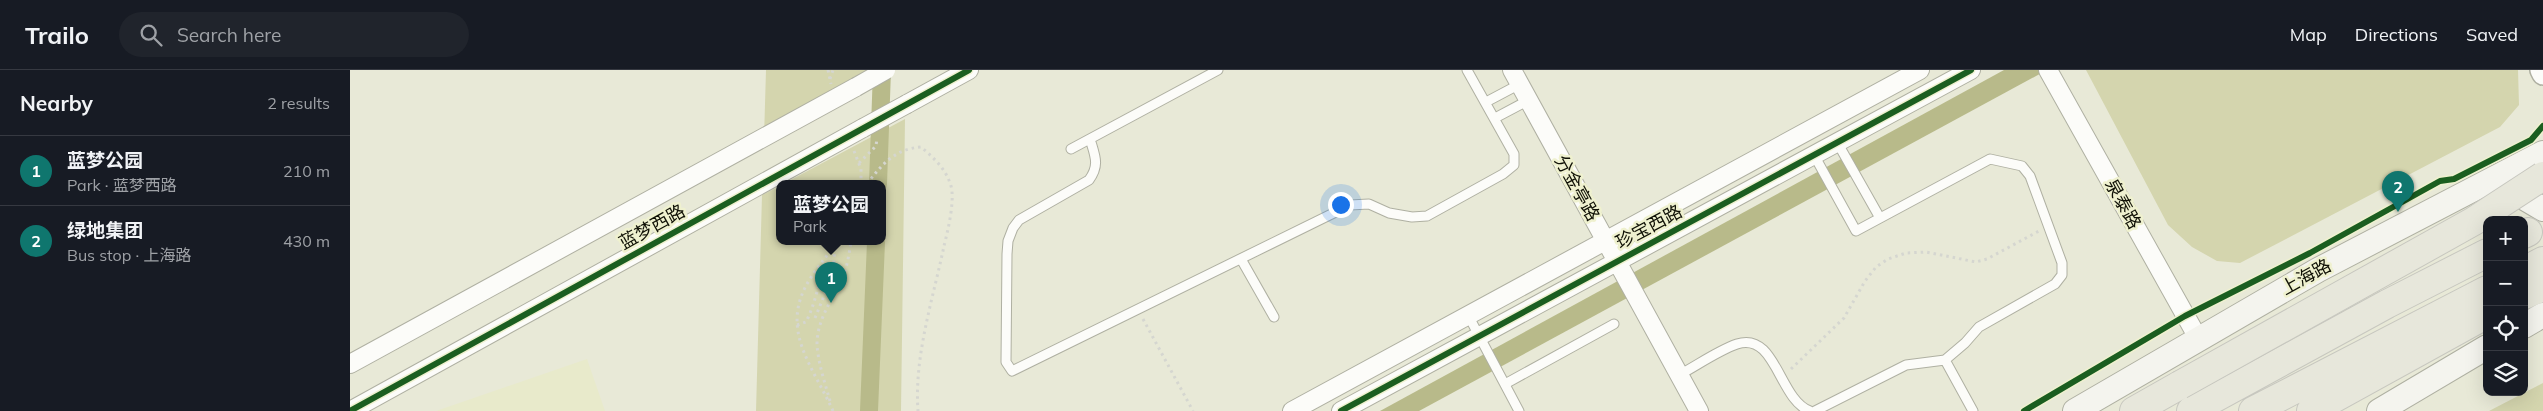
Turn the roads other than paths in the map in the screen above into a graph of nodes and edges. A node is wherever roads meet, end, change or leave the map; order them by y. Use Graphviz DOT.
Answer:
graph roads {
  1 [pos="886,70"];
  2 [pos="969,70"];
  3 [pos="1218,70"];
  4 [pos="1468,70"];
  5 [pos="1920,70"];
  6 [pos="1971,70"];
  7 [pos="2048,70"];
  8 [pos="2541,70"];
  9 [pos="2543,74"];
  10 [pos="1516,77"];
  11 [pos="1529,100"];
  12 [pos="1486,102"];
  13 [pos="1495,118"];
  14 [pos="1090,139"];
  15 [pos="1837,142"];
  16 [pos="1071,149"];
  17 [pos="2543,153"];
  18 [pos="1814,155"];
  19 [pos="2543,176"];
  20 [pos="781,180"];
  21 [pos="776,182"];
  22 [pos="2543,209"];
  23 [pos="1880,218"];
  24 [pos="1606,241"];
  25 [pos="2483,255"];
  26 [pos="1241,259"];
  27 [pos="2543,261"];
  28 [pos="1617,262"];
  29 [pos="2528,269"];
  30 [pos="2318,270"];
  31 [pos="2543,287"];
  32 [pos="2483,292"];
  33 [pos="2528,293"];
  34 [pos="1468,315"];
  35 [pos="2543,315"];
  36 [pos="2483,316"];
  37 [pos="1274,317"];
  38 [pos="1614,324"];
  39 [pos="2528,324"];
  40 [pos="2543,326"];
  41 [pos="2528,334"];
  42 [pos="1479,336"];
  43 [pos="2198,338"];
  44 [pos="2483,349"];
  45 [pos="2483,358"];
  46 [pos="1944,360"];
  47 [pos="350,364"];
  48 [pos="1679,375"];
  49 [pos="1505,384"];
  50 [pos="350,411"];
  51 [pos="1292,411"];
  52 [pos="1341,411"];
  53 [pos="1519,411"];
  54 [pos="1699,411"];
  55 [pos="1810,411"];
  56 [pos="1815,411"];
  57 [pos="1973,411"];
  58 [pos="2075,411"];
  59 [pos="2134,411"];
  60 [pos="2191,411"];
  61 [pos="2253,411"];
  62 [pos="2311,411"];
  63 [pos="2381,411"];
  1 -- 47 [label="street, 蓝梦西路, bridge"];
  2 -- 20 [label="street, 蓝梦西路, bridge"];
  3 -- 14 [label="lane"];
  4 -- 12 [label="lane"];
  5 -- 24 [label="street, 珍宝西路"];
  6 -- 15 [label="street, 珍宝西路"];
  7 -- 43 [label="street, 泉泰路"];
  8 -- 9 [label="street"];
  10 -- 11 [label="street, 分金亭路"];
  10 -- 12 [label="lane"];
  11 -- 13 [label="lane"];
  11 -- 24 [label="street, 分金亭路"];
  12 -- 13 [label="lane"];
  13 -- 26 [label="lane"];
  14 -- 16 [label="lane"];
  14 -- 26 [label="lane"];
  15 -- 18 [label="street, 珍宝西路"];
  15 -- 23 [label="lane"];
  17 -- 30 [label="main road, 上海路"];
  18 -- 23 [label="lane"];
  18 -- 28 [label="street, 珍宝西路"];
  19 -- 59 [label="highway, bridge"];
  21 -- 50 [label="street, 蓝梦西路, bridge"];
  22 -- 30 [label="main road"];
  23 -- 46 [label="lane"];
  24 -- 28 [label="street, 分金亭路"];
  24 -- 34 [label="street, 珍宝西路"];
  25 -- 60 [label="highway"];
  26 -- 37 [label="lane"];
  27 -- 29 [label="highway"];
  28 -- 42 [label="street, 珍宝西路"];
  28 -- 48 [label="street, 分金亭路"];
  30 -- 43 [label="main road, 上海路"];
  31 -- 33 [label="highway"];
  32 -- 61 [label="highway"];
  34 -- 42 [label="lane"];
  34 -- 51 [label="street, 珍宝西路"];
  35 -- 39 [label="main road"];
  36 -- 62 [label="highway"];
  38 -- 49 [label="lane"];
  40 -- 41 [label="main road"];
  42 -- 49 [label="lane"];
  42 -- 52 [label="street, 珍宝西路"];
  43 -- 58 [label="main road, 上海路"];
  44 -- 63 [label="main road"];
  45 -- 63 [label="main road"];
  46 -- 56 [label="lane"];
  46 -- 57 [label="lane"];
  48 -- 54 [label="street, 分金亭路"];
  48 -- 55 [label="lane"];
  49 -- 53 [label="lane"];
}
